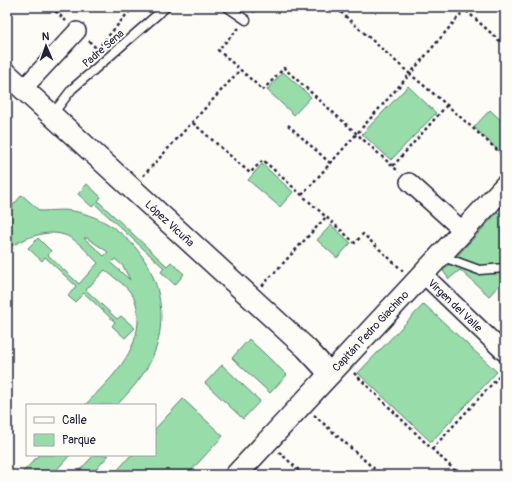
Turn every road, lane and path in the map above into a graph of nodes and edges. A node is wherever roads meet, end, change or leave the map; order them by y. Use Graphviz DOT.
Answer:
graph roads {
  1 [pos="133,7"];
  2 [pos="166,7"];
  3 [pos="227,7"];
  4 [pos="335,7"];
  5 [pos="464,8"];
  6 [pos="246,20"];
  7 [pos="77,31"];
  8 [pos="505,38"];
  9 [pos="218,50"];
  10 [pos="93,54"];
  11 [pos="240,70"];
  12 [pos="7,74"];
  13 [pos="410,74"];
  14 [pos="23,90"];
  15 [pos="447,105"];
  16 [pos="52,115"];
  17 [pos="192,123"];
  18 [pos="288,124"];
  19 [pos="357,134"];
  20 [pos="505,156"];
  21 [pos="330,163"];
  22 [pos="409,182"];
  23 [pos="505,186"];
  24 [pos="132,189"];
  25 [pos="302,194"];
  26 [pos="326,217"];
  27 [pos="463,231"];
  28 [pos="442,254"];
  29 [pos="505,268"];
  30 [pos="419,278"];
  31 [pos="251,298"];
  32 [pos="505,353"];
  33 [pos="336,368"];
  34 [pos="505,370"];
  35 [pos="302,404"];
  36 [pos="267,441"];
  37 [pos="432,449"];
  38 [pos="236,475"];
  39 [pos="304,475"];
  40 [pos="381,475"];
  41 [pos="460,475"];
  1 -- 10 [label="path, Padre Sena"];
  2 -- 16 [label="lane, Padre Sena"];
  3 -- 6 [label="lane"];
  4 -- 13 [label="path"];
  5 -- 8 [label="path"];
  5 -- 13 [label="path"];
  7 -- 14 [label="street"];
  9 -- 11 [label="path"];
  11 -- 17 [label="path"];
  11 -- 19 [label="path"];
  12 -- 14 [label="street, López Vicuña"];
  13 -- 15 [label="path"];
  13 -- 19 [label="path"];
  14 -- 16 [label="street, López Vicuña"];
  15 -- 19 [label="path"];
  15 -- 20 [label="path"];
  16 -- 24 [label="street, López Vicuña"];
  17 -- 24 [label="path"];
  17 -- 25 [label="path"];
  18 -- 21 [label="path"];
  19 -- 21 [label="path"];
  21 -- 25 [label="path"];
  22 -- 27 [label="street"];
  23 -- 27 [label="street, Capitán Pedro Giachino"];
  24 -- 31 [label="street, López Vicuña"];
  25 -- 26 [label="path"];
  26 -- 30 [label="path"];
  26 -- 31 [label="path"];
  27 -- 28 [label="street, Capitán Pedro Giachino"];
  28 -- 29 [label="lane"];
  28 -- 30 [label="street, Capitán Pedro Giachino"];
  30 -- 32 [label="street, Virgen del Valle"];
  30 -- 33 [label="street, Capitán Pedro Giachino"];
  31 -- 33 [label="street, López Vicuña"];
  33 -- 35 [label="street, Capitán Pedro Giachino"];
  33 -- 37 [label="path"];
  34 -- 37 [label="path"];
  35 -- 36 [label="street, Capitán Pedro Giachino"];
  35 -- 40 [label="path"];
  36 -- 38 [label="street, Capitán Pedro Giachino"];
  36 -- 39 [label="path"];
  37 -- 41 [label="path"];
}
